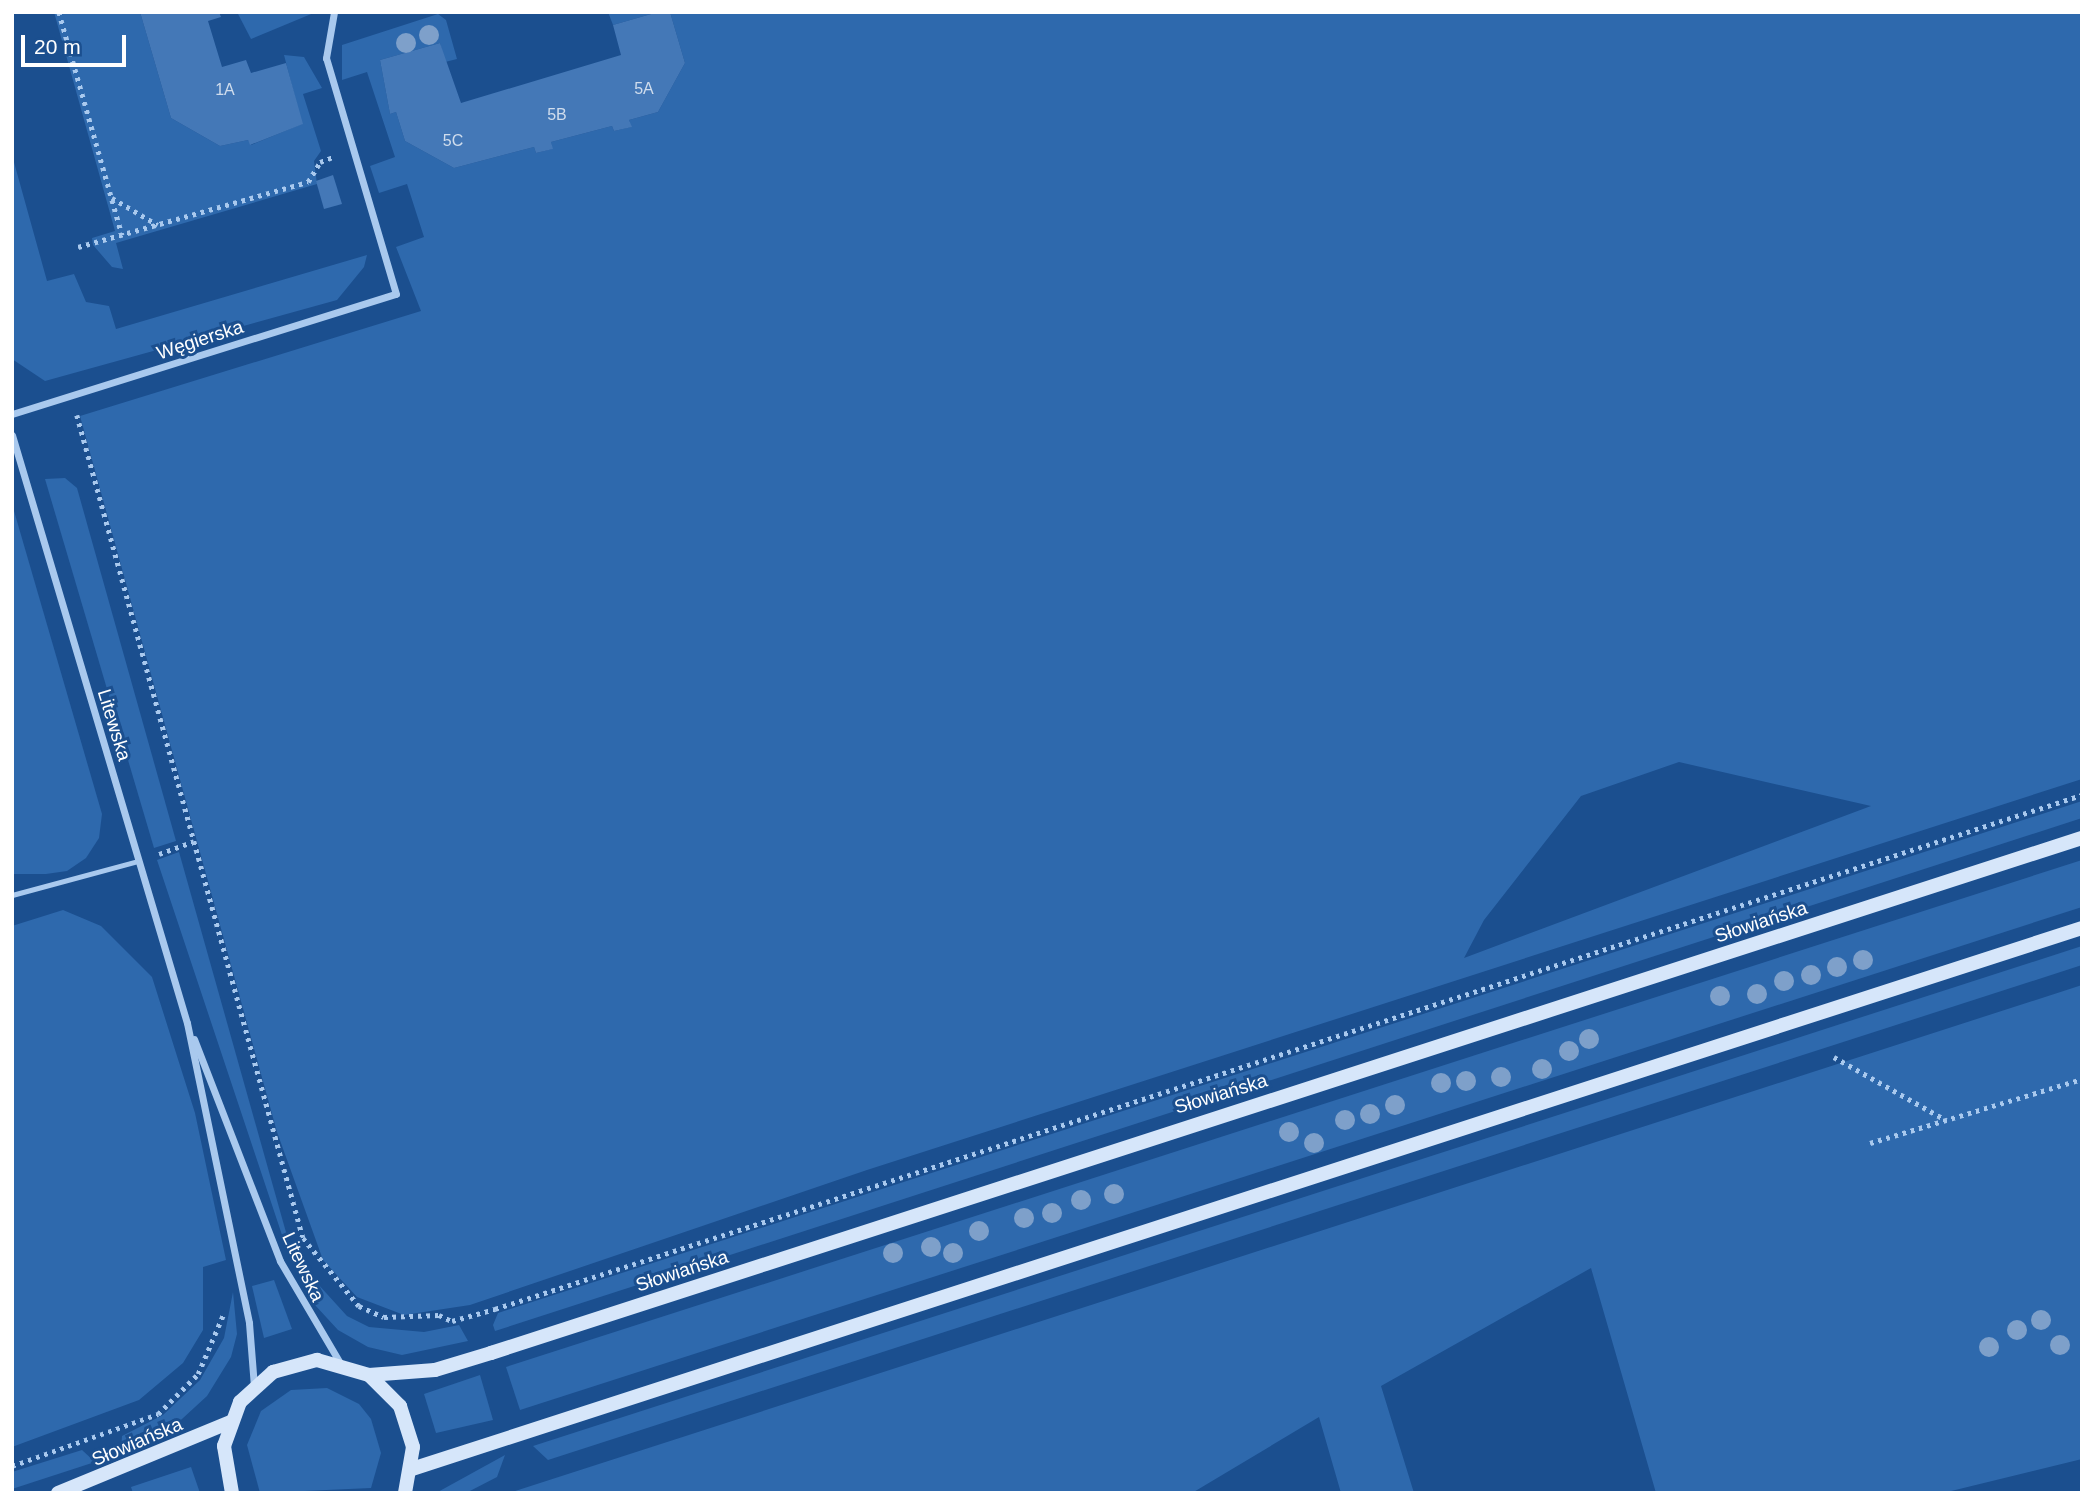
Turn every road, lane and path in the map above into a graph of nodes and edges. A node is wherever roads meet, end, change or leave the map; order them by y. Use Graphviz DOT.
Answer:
graph roads {
  1 [pos="59,12"];
  2 [pos="334,12"];
  3 [pos="353,149"];
  4 [pos="111,198"];
  5 [pos="158,225"];
  6 [pos="122,235"];
  7 [pos="78,247"];
  8 [pos="72,398"];
  9 [pos="12,414"];
  10 [pos="12,435"];
  11 [pos="2082,795"];
  12 [pos="2082,838"];
  13 [pos="194,841"];
  14 [pos="138,861"];
  15 [pos="12,895"];
  16 [pos="2082,928"];
  17 [pos="187,1023"];
  18 [pos="1834,1057"];
  19 [pos="2082,1079"];
  20 [pos="1946,1120"];
  21 [pos="1870,1143"];
  22 [pos="319,1262"];
  23 [pos="285,1272"];
  24 [pos="242,1284"];
  25 [pos="340,1363"];
  26 [pos="369,1375"];
  27 [pos="254,1385"];
  28 [pos="230,1422"];
  29 [pos="12,1466"];
  30 [pos="412,1469"];
  31 [pos="58,1493"];
  32 [pos="232,1493"];
  33 [pos="405,1493"];
  1 -- 4 [label="path"];
  2 -- 3 [label="street"];
  3 -- 5 [label="path"];
  3 -- 8 [label="street, Węgierska"];
  4 -- 5 [label="path"];
  4 -- 6 [label="path"];
  5 -- 6 [label="path"];
  6 -- 7 [label="path"];
  8 -- 9 [label="street, Węgierska"];
  8 -- 13 [label="path"];
  10 -- 14 [label="street, Litewska"];
  11 -- 22 [label="path"];
  12 -- 26 [label="main road, Słowiańska"];
  13 -- 14 [label="path"];
  13 -- 22 [label="path"];
  14 -- 15 [label="lane"];
  14 -- 17 [label="street, Litewska"];
  16 -- 30 [label="main road"];
  17 -- 23 [label="street, Litewska"];
  17 -- 24 [label="street, Litewska"];
  18 -- 20 [label="path"];
  19 -- 20 [label="path"];
  20 -- 21 [label="path"];
  22 -- 23 [label="path"];
  23 -- 25 [label="street, Litewska"];
  24 -- 27 [label="street, Litewska"];
  24 -- 29 [label="path"];
  25 -- 26 [label="main road"];
  25 -- 27 [label="main road"];
  26 -- 30 [label="main road"];
  27 -- 28 [label="main road"];
  28 -- 31 [label="main road, Słowiańska"];
  28 -- 32 [label="main road"];
  30 -- 33 [label="main road"];
}
